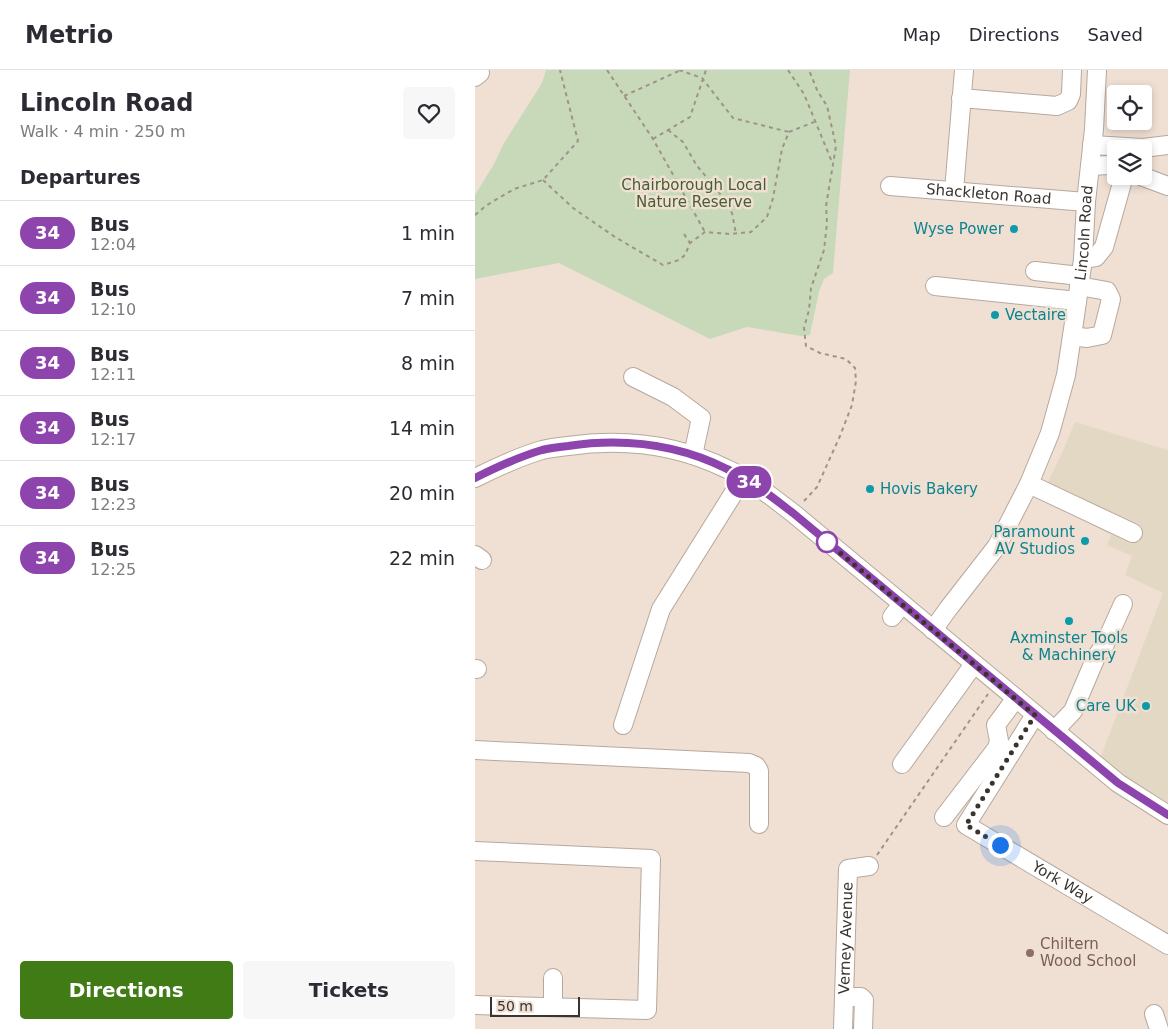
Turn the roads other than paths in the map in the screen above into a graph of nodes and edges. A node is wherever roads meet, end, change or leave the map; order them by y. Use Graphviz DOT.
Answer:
graph roads {
  1 [pos="963,70"];
  2 [pos="1072,70"];
  3 [pos="1097,70"];
  4 [pos="961,98"];
  5 [pos="1093,145"];
  6 [pos="1168,145"];
  7 [pos="1107,165"];
  8 [pos="1090,166"];
  9 [pos="1152,180"];
  10 [pos="1121,185"];
  11 [pos="890,186"];
  12 [pos="1168,186"];
  13 [pos="954,191"];
  14 [pos="1086,202"];
  15 [pos="1035,271"];
  16 [pos="1080,280"];
  17 [pos="935,286"];
  18 [pos="1072,336"];
  19 [pos="633,378"];
  20 [pos="693,455"];
  21 [pos="475,478"];
  22 [pos="743,478"];
  23 [pos="1029,484"];
  24 [pos="1133,533"];
  25 [pos="1123,604"];
  26 [pos="933,630"];
  27 [pos="974,664"];
  28 [pos="1015,698"];
  29 [pos="1035,715"];
  30 [pos="623,725"];
  31 [pos="1054,730"];
  32 [pos="475,750"];
  33 [pos="902,764"];
  34 [pos="1163,812"];
  35 [pos="944,817"];
  36 [pos="759,824"];
  37 [pos="475,851"];
  38 [pos="869,866"];
  39 [pos="1168,946"];
  40 [pos="553,978"];
  41 [pos="844,997"];
  42 [pos="475,1005"];
  43 [pos="553,1007"];
  44 [pos="843,1029"];
  45 [pos="863,1029"];
  1 -- 4 [label="street"];
  2 -- 4 [label="street"];
  3 -- 5 [label="street, Lincoln Road"];
  4 -- 13 [label="street"];
  5 -- 6 [label="street"];
  5 -- 8 [label="street, Lincoln Road"];
  7 -- 8 [label="street"];
  8 -- 14 [label="street, Lincoln Road"];
  9 -- 12 [label="street"];
  10 -- 16 [label="street"];
  11 -- 13 [label="street, Shackleton Road"];
  13 -- 14 [label="street, Shackleton Road"];
  14 -- 16 [label="street, Lincoln Road"];
  15 -- 16 [label="street"];
  16 -- 17 [label="street"];
  16 -- 18 [label="street, Lincoln Road"];
  16 -- 18 [label="street"];
  18 -- 23 [label="street, Lincoln Road"];
  19 -- 20 [label="street"];
  20 -- 21 [label="street"];
  20 -- 22 [label="street"];
  22 -- 26 [label="street"];
  22 -- 30 [label="street"];
  23 -- 24 [label="street"];
  23 -- 26 [label="street, Lincoln Road"];
  25 -- 31 [label="street"];
  26 -- 27 [label="street"];
  27 -- 28 [label="street"];
  27 -- 33 [label="street"];
  28 -- 29 [label="street"];
  28 -- 35 [label="street"];
  29 -- 31 [label="street"];
  29 -- 39 [label="street, York Way"];
  31 -- 34 [label="street"];
  32 -- 36 [label="street"];
  37 -- 43 [label="street"];
  38 -- 41 [label="street, Verney Avenue"];
  40 -- 43 [label="street"];
  41 -- 44 [label="street, Verney Avenue"];
  41 -- 45 [label="street"];
  42 -- 43 [label="street"];
}
